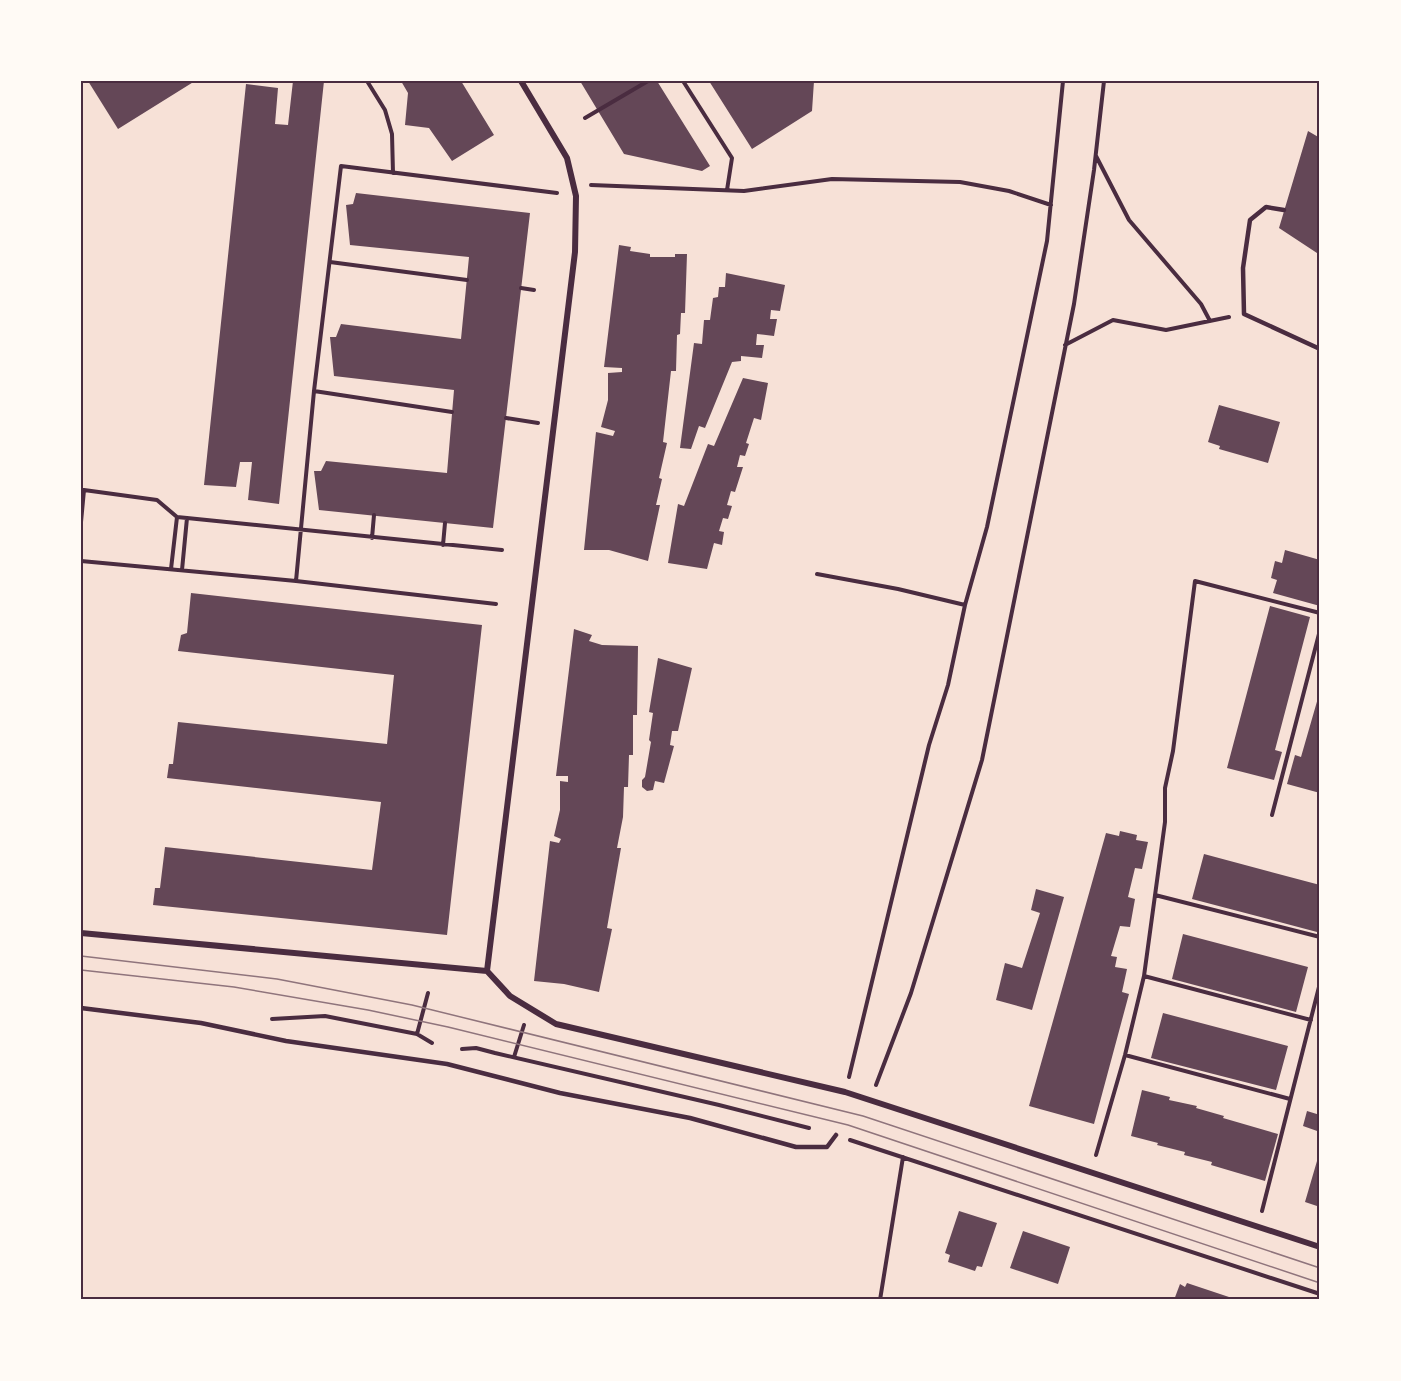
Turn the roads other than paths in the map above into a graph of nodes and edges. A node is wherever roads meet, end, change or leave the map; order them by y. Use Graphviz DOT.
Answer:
graph roads {
  1 [pos="521,81"];
  2 [pos="1284,210"];
  3 [pos="1320,348"];
  4 [pos="81,933"];
  5 [pos="487,971"];
  6 [pos="81,1008"];
  7 [pos="836,1135"];
  8 [pos="1320,1247"];
  1 -- 5 [label="street"];
  2 -- 3 [label="lane"];
  4 -- 5 [label="street"];
  5 -- 8 [label="street"];
  6 -- 7 [label="lane"];
}
